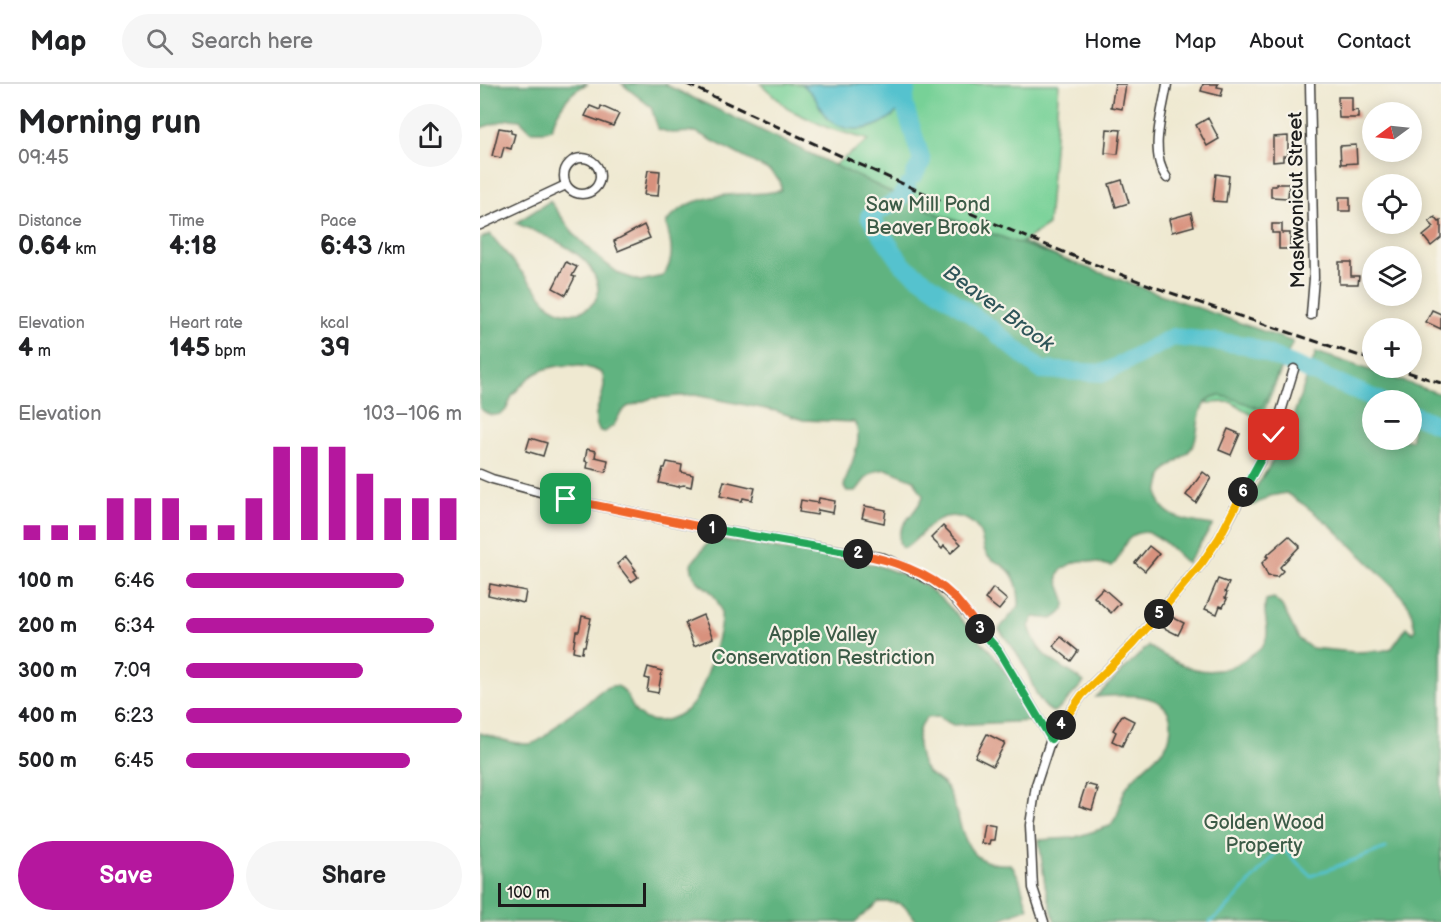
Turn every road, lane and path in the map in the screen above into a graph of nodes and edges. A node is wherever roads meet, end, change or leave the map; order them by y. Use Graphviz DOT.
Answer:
graph roads {
  1 [pos="1167,84"];
  2 [pos="1310,84"];
  3 [pos="1167,178"];
  4 [pos="566,185"];
  5 [pos="480,225"];
  6 [pos="1311,315"];
  7 [pos="1294,369"];
  8 [pos="480,474"];
  9 [pos="1051,739"];
  10 [pos="1044,922"];
  1 -- 3 [label="street"];
  2 -- 6 [label="street, Maskwonicut Street"];
  4 -- 4 [label="street"];
  4 -- 5 [label="street"];
  7 -- 9 [label="street"];
  8 -- 9 [label="street"];
  9 -- 10 [label="street"];
}
